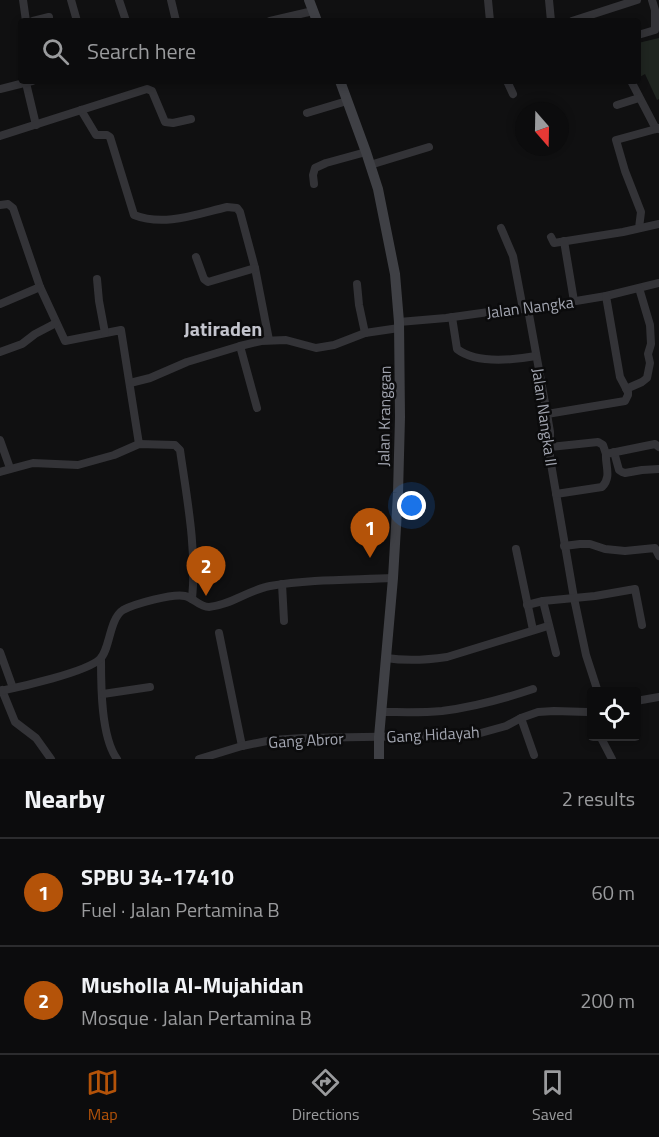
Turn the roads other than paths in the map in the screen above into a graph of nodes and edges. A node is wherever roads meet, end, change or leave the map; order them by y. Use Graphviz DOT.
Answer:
graph roads {
  1 [pos="23,0"];
  2 [pos="71,0"];
  3 [pos="118,0"];
  4 [pos="171,0"];
  5 [pos="488,0"];
  6 [pos="549,0"];
  7 [pos="637,0"];
  8 [pos="652,0"];
  9 [pos="313,11"];
  10 [pos="49,16"];
  11 [pos="26,18"];
  12 [pos="43,18"];
  13 [pos="76,18"];
  14 [pos="125,18"];
  15 [pos="175,18"];
  16 [pos="283,18"];
  17 [pos="490,18"];
  18 [pos="551,18"];
  19 [pos="581,18"];
  20 [pos="641,34"];
  21 [pos="21,84"];
  22 [pos="29,84"];
  23 [pos="341,84"];
  24 [pos="508,84"];
  25 [pos="632,84"];
  26 [pos="0,89"];
  27 [pos="513,94"];
  28 [pos="639,98"];
  29 [pos="347,101"];
  30 [pos="617,105"];
  31 [pos="81,110"];
  32 [pos="307,112"];
  33 [pos="191,119"];
  34 [pos="36,125"];
  35 [pos="658,129"];
  36 [pos="0,136"];
  37 [pos="429,147"];
  38 [pos="366,152"];
  39 [pos="370,165"];
  40 [pos="314,184"];
  41 [pos="0,205"];
  42 [pos="659,224"];
  43 [pos="501,228"];
  44 [pos="639,228"];
  45 [pos="551,237"];
  46 [pos="564,241"];
  47 [pos="196,257"];
  48 [pos="255,268"];
  49 [pos="98,279"];
  50 [pos="659,283"];
  51 [pos="357,284"];
  52 [pos="40,287"];
  53 [pos="639,288"];
  54 [pos="606,296"];
  55 [pos="574,301"];
  56 [pos="0,304"];
  57 [pos="525,309"];
  58 [pos="452,317"];
  59 [pos="56,323"];
  60 [pos="399,325"];
  61 [pos="105,333"];
  62 [pos="365,333"];
  63 [pos="269,340"];
  64 [pos="240,346"];
  65 [pos="0,352"];
  66 [pos="536,356"];
  67 [pos="130,383"];
  68 [pos="626,388"];
  69 [pos="257,408"];
  70 [pos="547,414"];
  71 [pos="0,440"];
  72 [pos="139,444"];
  73 [pos="550,447"];
  74 [pos="659,447"];
  75 [pos="610,453"];
  76 [pos="10,468"];
  77 [pos="659,470"];
  78 [pos="0,472"];
  79 [pos="556,494"];
  80 [pos="564,546"];
  81 [pos="516,549"];
  82 [pos="659,556"];
  83 [pos="393,578"];
  84 [pos="282,584"];
  85 [pos="574,598"];
  86 [pos="192,599"];
  87 [pos="543,601"];
  88 [pos="527,605"];
  89 [pos="284,621"];
  90 [pos="642,625"];
  91 [pos="548,626"];
  92 [pos="533,630"];
  93 [pos="219,633"];
  94 [pos="0,652"];
  95 [pos="556,652"];
  96 [pos="101,658"];
  97 [pos="386,658"];
  98 [pos="150,687"];
  99 [pos="596,687"];
  100 [pos="13,688"];
  101 [pos="533,689"];
  102 [pos="1,690"];
  103 [pos="103,694"];
  104 [pos="659,697"];
  105 [pos="641,700"];
  106 [pos="381,712"];
  107 [pos="587,714"];
  108 [pos="521,718"];
  109 [pos="379,737"];
  110 [pos="603,741"];
  111 [pos="242,746"];
  112 [pos="228,755"];
  113 [pos="534,755"];
  114 [pos="51,759"];
  115 [pos="117,759"];
  116 [pos="199,759"];
  117 [pos="379,759"];
  118 [pos="612,759"];
  1 -- 11 [label="street"];
  2 -- 13 [label="street"];
  3 -- 14 [label="street"];
  4 -- 15 [label="street"];
  5 -- 17 [label="street"];
  6 -- 18 [label="street"];
  7 -- 19 [label="street"];
  8 -- 20 [label="street"];
  9 -- 16 [label="street"];
  10 -- 12 [label="street"];
  21 -- 26 [label="street"];
  22 -- 34 [label="street"];
  23 -- 29 [label="main road, Jalan Kranggan"];
  24 -- 27 [label="street"];
  25 -- 28 [label="street"];
  28 -- 30 [label="street"];
  28 -- 35 [label="street"];
  29 -- 32 [label="street"];
  29 -- 38 [label="main road, Jalan Kranggan"];
  31 -- 33 [label="street"];
  31 -- 34 [label="street"];
  31 -- 48 [label="street"];
  34 -- 36 [label="street"];
  35 -- 44 [label="street"];
  37 -- 39 [label="street"];
  38 -- 39 [label="main road, Jalan Kranggan"];
  38 -- 40 [label="street"];
  39 -- 60 [label="main road, Jalan Kranggan"];
  41 -- 52 [label="street"];
  42 -- 44 [label="street"];
  43 -- 57 [label="street, Jalan Nangka II"];
  44 -- 46 [label="street"];
  45 -- 46 [label="street"];
  46 -- 55 [label="street"];
  47 -- 48 [label="street"];
  48 -- 63 [label="street"];
  49 -- 61 [label="street"];
  50 -- 53 [label="street, Jalan Nangka"];
  51 -- 62 [label="street"];
  52 -- 56 [label="street"];
  52 -- 59 [label="street"];
  53 -- 54 [label="street, Jalan Nangka"];
  53 -- 68 [label="street"];
  54 -- 55 [label="street, Jalan Nangka"];
  54 -- 68 [label="street"];
  55 -- 57 [label="street, Jalan Nangka"];
  57 -- 58 [label="street, Jalan Nangka"];
  57 -- 66 [label="street, Jalan Nangka II"];
  58 -- 60 [label="street, Jalan Nangka"];
  58 -- 66 [label="street"];
  59 -- 61 [label="street"];
  59 -- 65 [label="street"];
  60 -- 62 [label="street, Jalan Nangka"];
  60 -- 83 [label="main road, Jalan Kranggan"];
  61 -- 67 [label="street"];
  62 -- 63 [label="street, Jalan Nangka"];
  63 -- 64 [label="street, Jalan Nangka"];
  64 -- 67 [label="street, Jalan Nangka"];
  64 -- 69 [label="street"];
  66 -- 70 [label="street, Jalan Nangka II"];
  67 -- 72 [label="street"];
  68 -- 70 [label="street"];
  70 -- 73 [label="street, Jalan Nangka II"];
  71 -- 76 [label="street"];
  72 -- 76 [label="street"];
  72 -- 86 [label="street"];
  73 -- 75 [label="street"];
  73 -- 79 [label="street, Jalan Nangka II"];
  74 -- 75 [label="street"];
  75 -- 77 [label="street"];
  75 -- 79 [label="street"];
  76 -- 78 [label="street"];
  79 -- 80 [label="street, Jalan Nangka II"];
  80 -- 82 [label="street"];
  80 -- 85 [label="street, Jalan Nangka II"];
  81 -- 88 [label="street"];
  83 -- 84 [label="street"];
  83 -- 97 [label="main road, Jalan Kranggan"];
  84 -- 86 [label="street"];
  84 -- 89 [label="street"];
  85 -- 87 [label="street"];
  85 -- 90 [label="street"];
  85 -- 99 [label="street, Jalan Nangka II"];
  86 -- 96 [label="street"];
  87 -- 88 [label="street"];
  87 -- 91 [label="street"];
  88 -- 92 [label="street"];
  91 -- 92 [label="street"];
  91 -- 95 [label="street"];
  92 -- 97 [label="street"];
  93 -- 111 [label="street"];
  94 -- 100 [label="street"];
  96 -- 100 [label="street"];
  96 -- 103 [label="street"];
  97 -- 106 [label="main road, Jalan Kranggan"];
  98 -- 103 [label="street"];
  100 -- 102 [label="street"];
  101 -- 106 [label="street"];
  102 -- 114 [label="street"];
  103 -- 115 [label="street"];
  104 -- 105 [label="street"];
  106 -- 109 [label="main road, Jalan Kranggan"];
  107 -- 108 [label="street, Gang Hidayah"];
  108 -- 109 [label="street, Gang Hidayah"];
  108 -- 113 [label="street"];
  109 -- 111 [label="street, Gang Abror"];
  109 -- 117 [label="main road, Jalan Kranggan"];
  110 -- 118 [label="street"];
  111 -- 112 [label="street, Gang Abror"];
  112 -- 116 [label="street, Gang Abror"];
}
